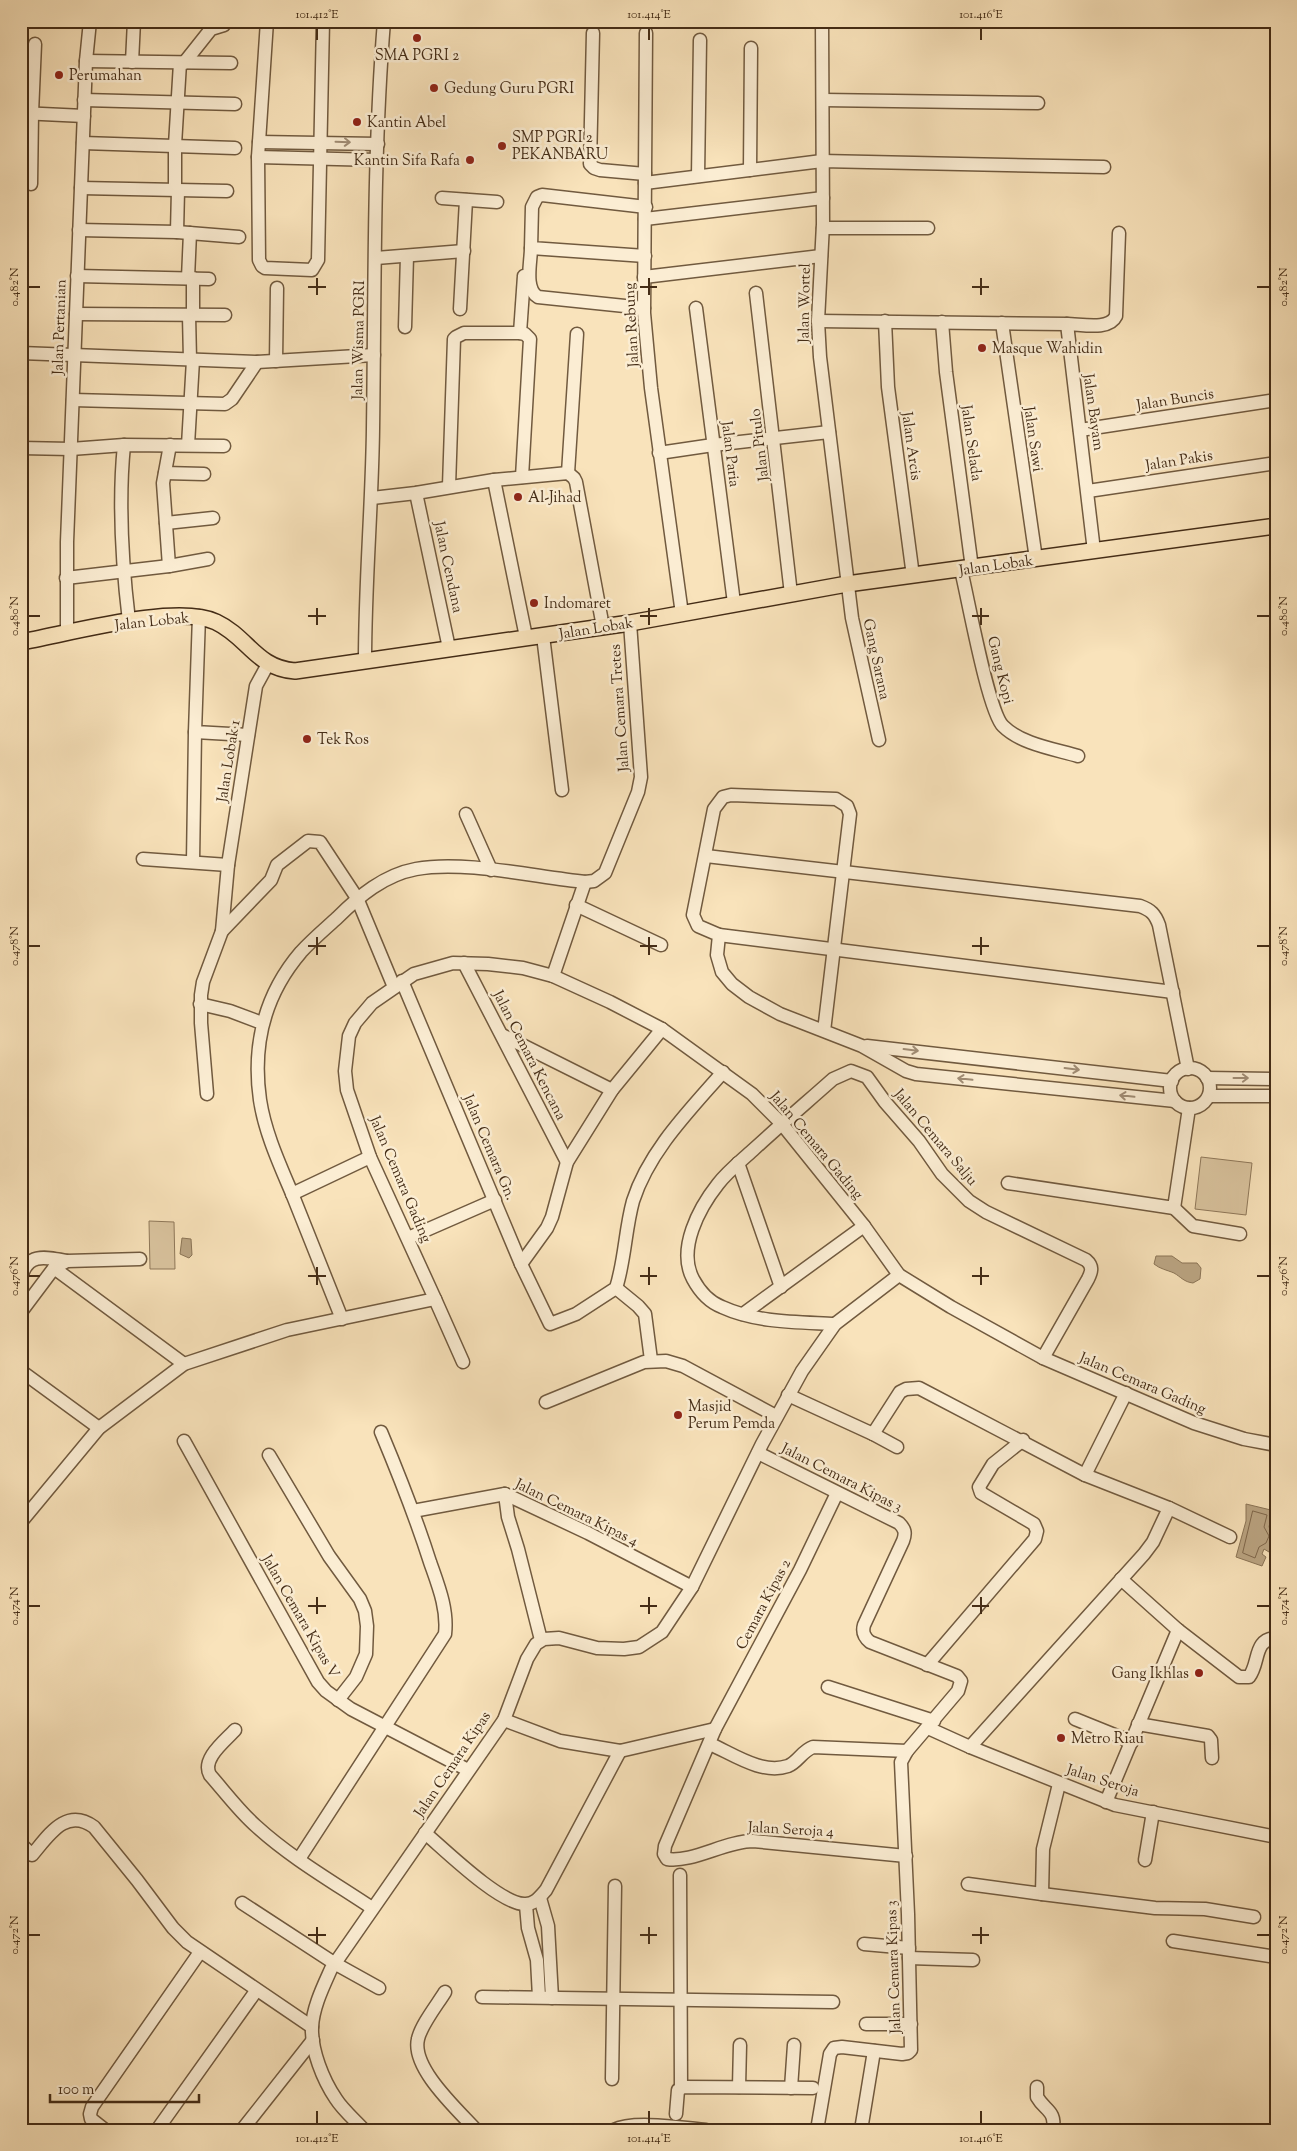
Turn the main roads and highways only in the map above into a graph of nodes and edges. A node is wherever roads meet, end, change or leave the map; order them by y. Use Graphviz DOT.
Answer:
graph roads {
  1 [pos="1276,526"];
  2 [pos="21,642"];
  1 -- 2 [label="main road, Jalan Lobak"];
}
